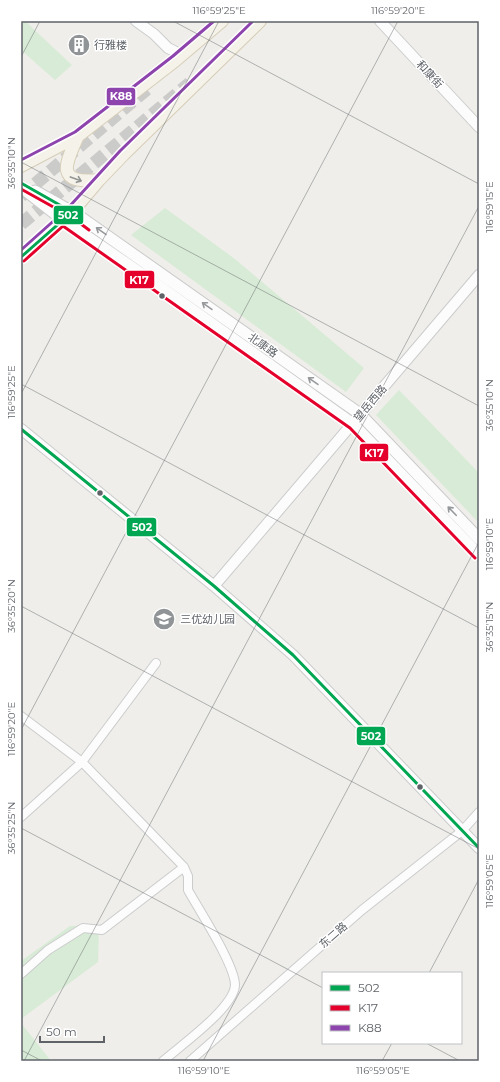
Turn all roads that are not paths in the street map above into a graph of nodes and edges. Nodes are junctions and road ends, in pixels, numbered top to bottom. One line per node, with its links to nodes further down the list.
1 (136, 21): 5 (street)
2 (222, 21): 5 (main road)
3 (260, 21): 9 (main road)
4 (380, 21): 6 (street, 和康街)
5 (182, 55): 7 (main road)
6 (479, 127)
7 (78, 136): 8 (main road); 9 (main road, one-way to 9)
8 (21, 166)
9 (99, 180): 12 (main road)
10 (21, 183): 12 (main road, 北康路)
11 (21, 187): 13 (main road, 北康路)
12 (72, 212): 13 (main road); 16 (main road, 北康路, one-way to 12)
13 (63, 220): 14 (main road); 17 (main road, 北康路)
14 (21, 257)
15 (479, 275): 16 (street, 望岳西路)
16 (360, 414): 17 (street, 望岳西路); 19 (main road, 北康路, one-way to 16)
17 (353, 424): 20 (main road, 北康路); 21 (street, 望岳西路)
18 (21, 429): 21 (street)
19 (479, 539)
20 (479, 555)
21 (214, 586): 27 (street)
22 (156, 662): 24 (street)
23 (21, 716): 24 (street)
24 (82, 762): 26 (street); 29 (street)
25 (479, 812): 27 (street, 东二路)
26 (21, 817)
27 (462, 831): 28 (street); 32 (street, 东二路)
28 (479, 848)
29 (184, 866): 30 (street); 31 (street)
30 (21, 974)
31 (162, 1061)
32 (190, 1061)

